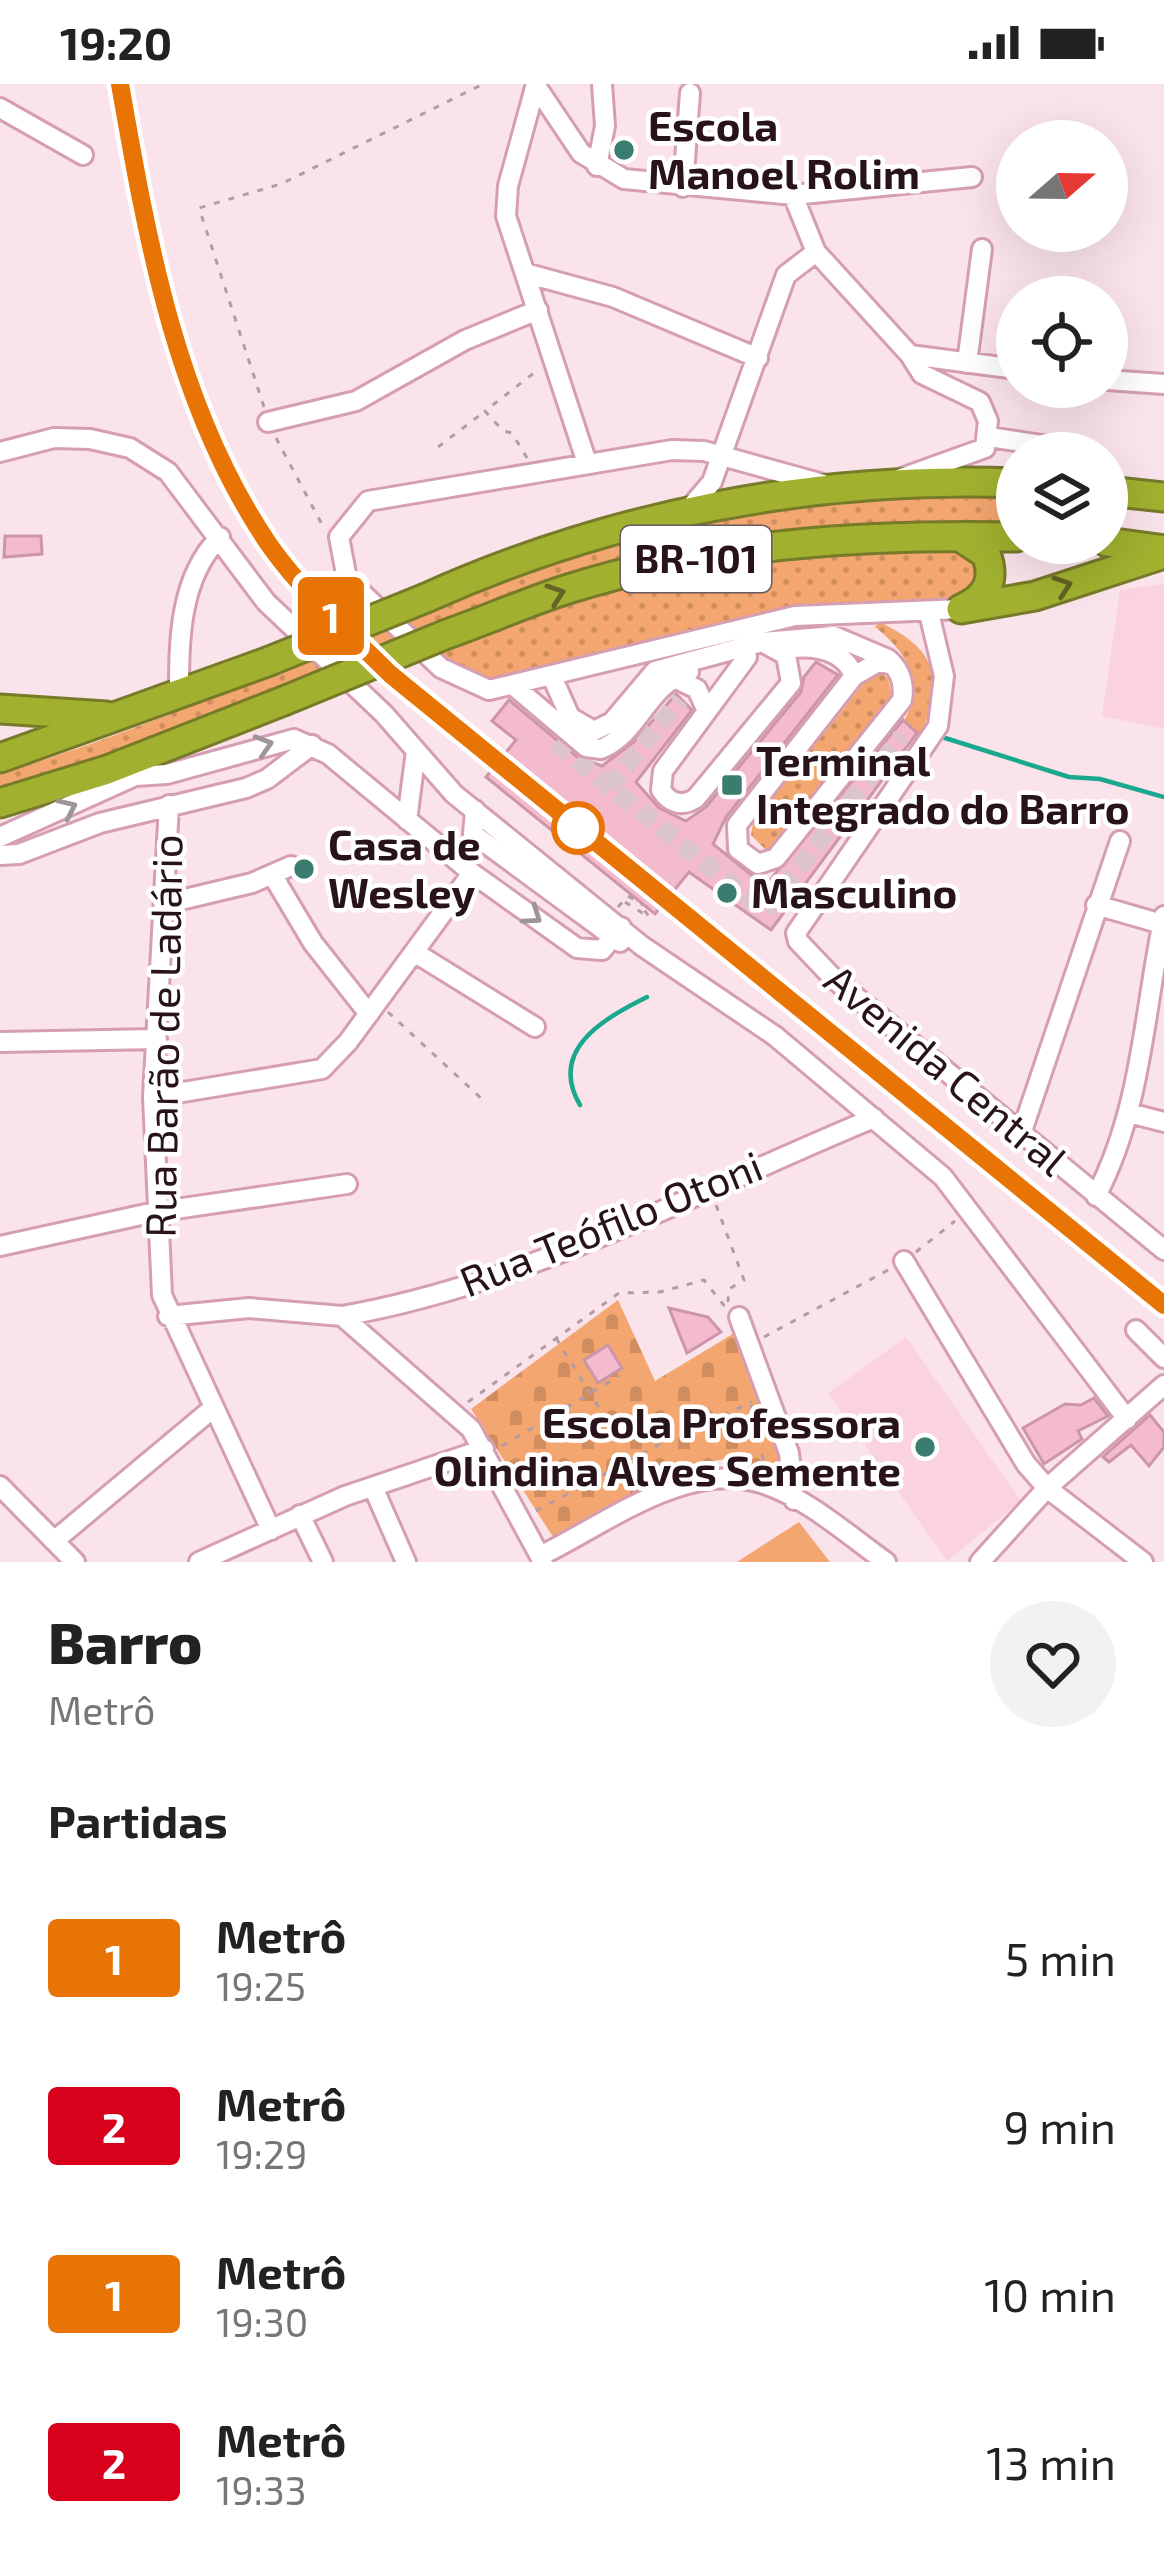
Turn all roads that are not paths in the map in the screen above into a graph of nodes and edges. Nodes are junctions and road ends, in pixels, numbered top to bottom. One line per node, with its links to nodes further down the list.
1 (602, 84): 6 (street)
2 (536, 85): 6 (street); 12 (street)
3 (690, 93): 8 (street)
4 (0, 108): 5 (street)
5 (83, 154)
6 (597, 166): 8 (street)
7 (972, 177): 9 (street)
8 (683, 187): 9 (street)
9 (793, 195): 11 (street)
10 (982, 249): 16 (street)
11 (816, 252): 14 (street); 15 (street)
12 (525, 273): 13 (street); 15 (street)
13 (538, 310): 20 (street); 25 (street)
14 (910, 355): 16 (street); 21 (street)
15 (758, 358): 24 (street)
16 (968, 363): 17 (street)
17 (996, 366)
18 (1128, 381): 19 (street)
19 (1164, 384)
20 (268, 422)
21 (989, 437): 22 (street); 27 (street)
22 (996, 438)
23 (0, 452): 33 (street, Avenida Central)
24 (722, 456): 25 (street); 28 (street); 31 (street)
25 (587, 463): 45 (street)
26 (996, 483): 27 (highway, BR-101)
27 (884, 485): 28 (highway, BR-101)
28 (840, 489): 31 (highway, BR-101)
29 (1128, 493): 30 (highway)
30 (1164, 497)
31 (686, 511): 46 (highway, BR-101, bridge)
32 (956, 536): 34 (highway, BR-101); 37 (highway); 50 (highway, BR-101, one-way to 32, bridge)
33 (220, 537): 46 (street); 52 (street, Avenida Central)
34 (996, 537)
35 (1128, 546): 36 (highway)
36 (1164, 552): 37 (highway, one-way to 36)
37 (961, 609): 38 (street)
38 (929, 613): 44 (street); 80 (street, Avenida Central)
39 (770, 646): 40 (street); 41 (street); 42 (street); 44 (street); 48 (street)
40 (747, 657): 43 (street); 48 (street)
41 (894, 664): 42 (street); 42 (street)
42 (854, 676)
43 (672, 677): 45 (street); 48 (street)
44 (553, 679): 45 (street)
45 (515, 687)
46 (179, 695): 49 (highway, BR-101)
47 (0, 709): 49 (highway)
48 (707, 711)
49 (122, 716): 53 (highway, BR-101)
50 (233, 723): 54 (highway); 55 (highway, BR-101)
51 (311, 745): 54 (street, one-way to 51); 56 (street); 58 (street, Avenida Central)
52 (416, 751): 57 (street, Avenida Central); 58 (street)
53 (0, 758)
54 (135, 776): 60 (street, one-way to 54)
55 (0, 803)
56 (170, 805): 62 (street); 67 (street, Rua Barão de Ladário)
57 (475, 810): 59 (street); 70 (street, Avenida Central)
58 (407, 820): 63 (street, Avenida Central)
59 (473, 834): 63 (street); 70 (street, Avenida Central)
60 (0, 837)
61 (1120, 841): 68 (street)
62 (0, 855)
63 (455, 859): 65 (street, Avenida Central)
64 (292, 866): 66 (street)
65 (472, 873): 70 (street, Avenida Central, one-way to 70); 71 (street)
66 (273, 877): 67 (street); 72 (street)
67 (168, 903): 74 (street, Rua Barão de Ladário)
68 (1096, 904): 69 (street); 80 (street)
69 (1163, 920): 77 (street)
70 (617, 934): 78 (street, Avenida Central)
71 (414, 952): 72 (street); 73 (street)
72 (373, 1008): 76 (street)
73 (535, 1027)
74 (157, 1040): 75 (street); 76 (street, Rua Barão de Ladário)
75 (0, 1042)
76 (153, 1096): 83 (street, Rua Barão de Ladário)
77 (1129, 1113): 79 (street); 82 (street)
78 (874, 1118): 89 (street, Rua Teófilo Otoni); 94 (street, Avenida Central)
79 (1164, 1122)
80 (1022, 1134): 82 (street, Avenida Central)
81 (347, 1184): 83 (street)
82 (1096, 1196): 85 (street, Avenida Central)
83 (154, 1212): 84 (street); 88 (street, Rua Barão de Ladário)
84 (0, 1246)
85 (1164, 1250)
86 (904, 1261): 98 (street)
87 (733, 1313): 99 (street)
88 (168, 1316): 89 (street, Rua Teófilo Otoni); 93 (street, Rua Barão de Ladário)
89 (342, 1316): 95 (street)
90 (1136, 1330): 91 (street)
91 (1164, 1358)
92 (1164, 1385): 94 (street)
93 (212, 1409): 101 (street, Rua Barão de Ladário); 102 (street)
94 (1127, 1419): 98 (street)
95 (490, 1449): 97 (street); 103 (street)
96 (0, 1486): 102 (street)
97 (373, 1487): 100 (street); 107 (street)
98 (1047, 1488): 109 (street); 110 (street)
99 (794, 1500): 103 (street); 108 (street)
100 (300, 1515): 101 (street); 106 (street)
101 (271, 1530): 105 (street)
102 (54, 1540): 104 (street)
103 (542, 1559)
104 (75, 1562)
105 (199, 1562)
106 (322, 1562)
107 (406, 1562)
108 (886, 1562)
109 (980, 1562)
110 (1143, 1562)

